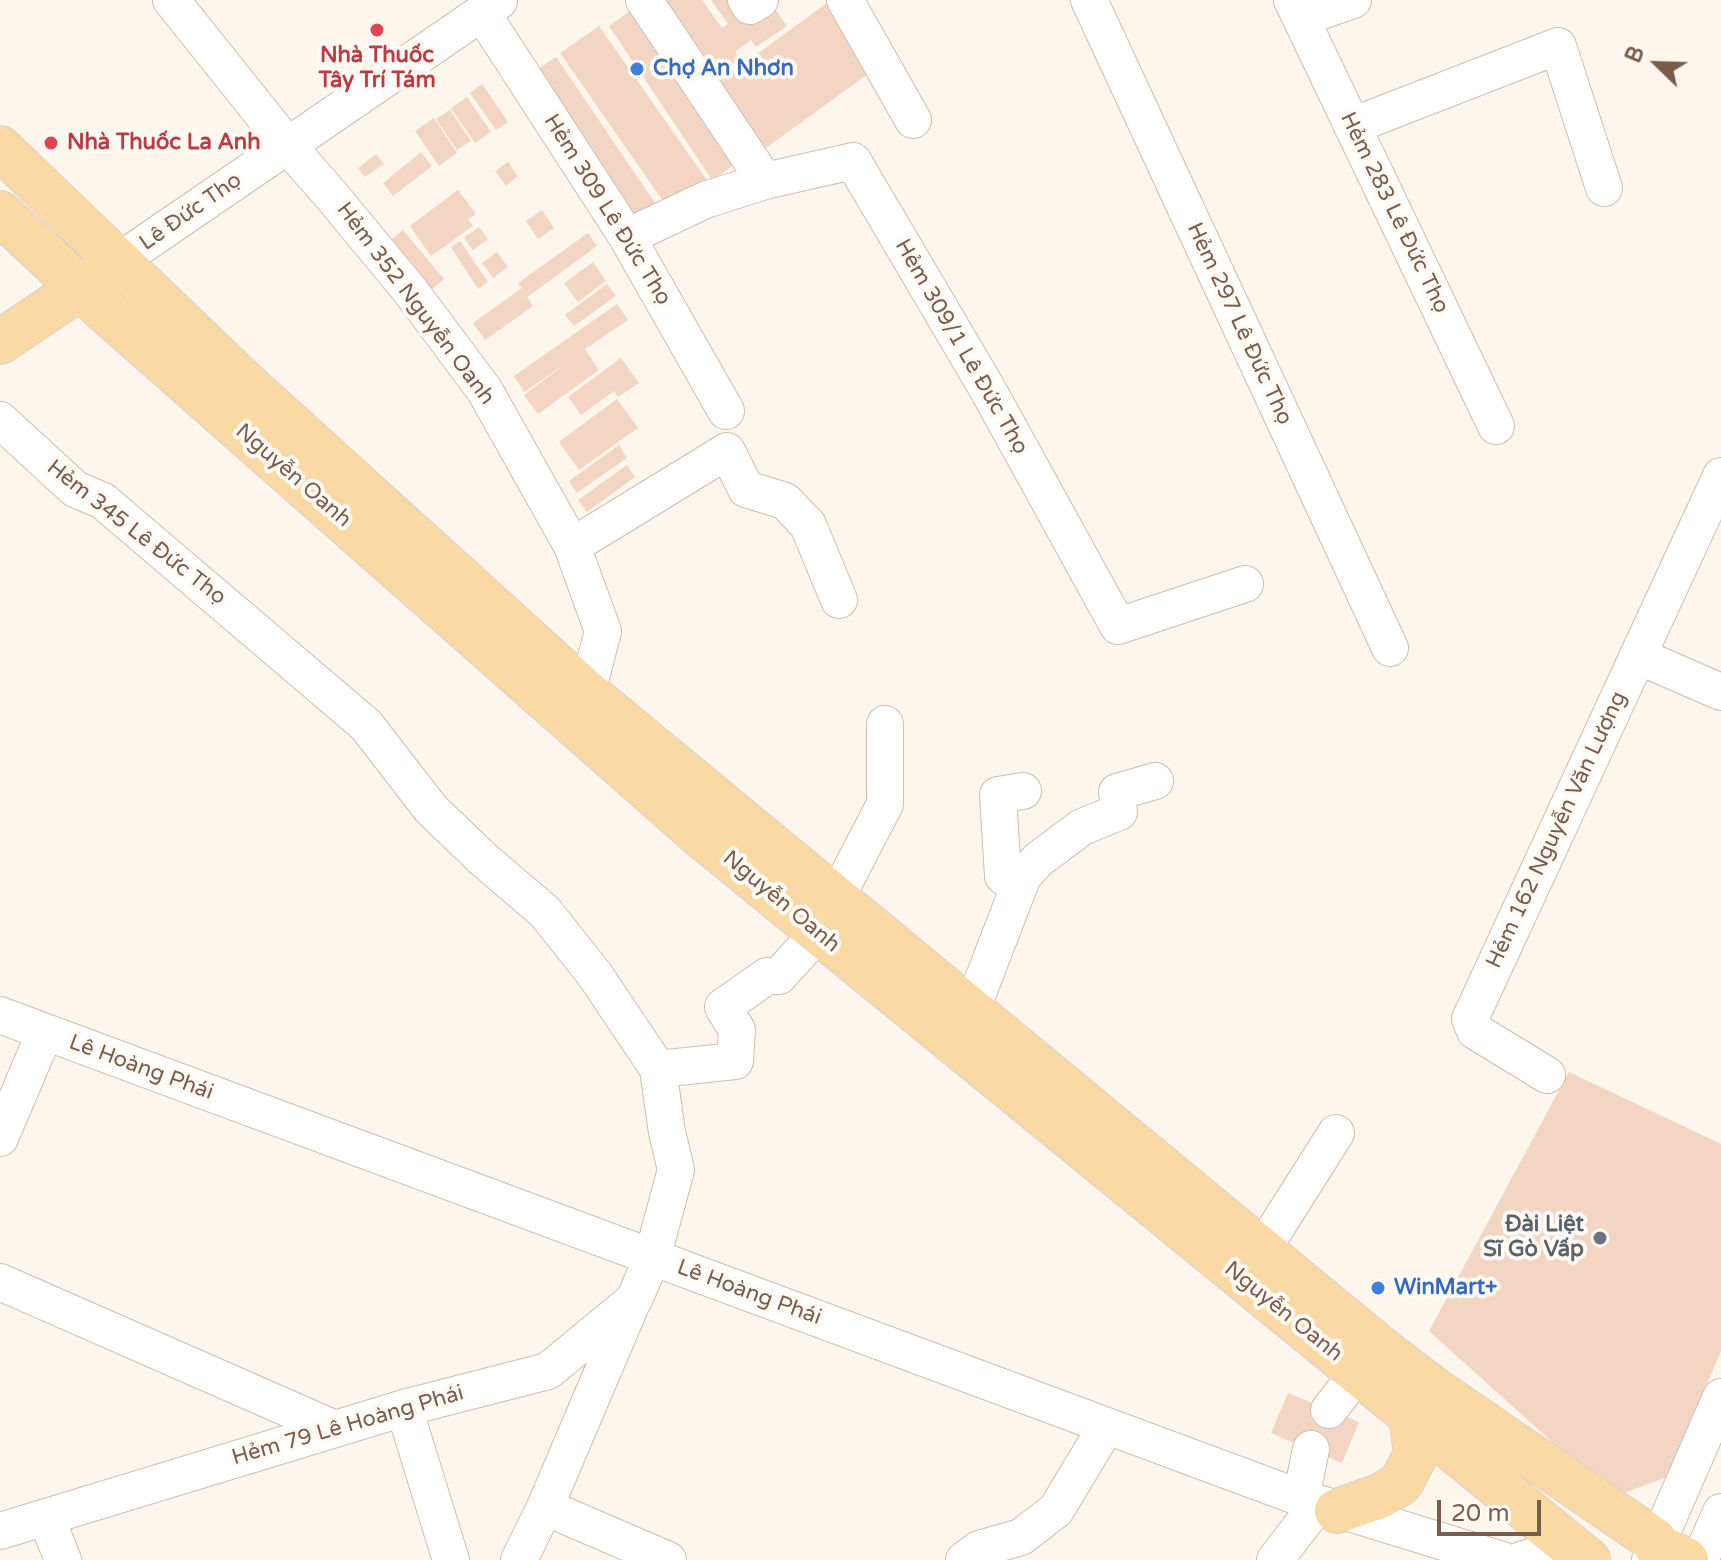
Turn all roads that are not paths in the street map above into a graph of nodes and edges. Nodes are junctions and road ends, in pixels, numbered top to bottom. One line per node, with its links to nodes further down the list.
1 (644, 0): 14 (street)
2 (746, 0): 3 (street)
3 (760, 0)
4 (845, 0): 10 (street)
5 (1089, 0): 28 (street, Hẻm 297 Lê Đức Thọ)
6 (1353, 0): 9 (street)
7 (178, 3): 12 (street, Hẻm 352 Nguyễn Oanh)
8 (491, 6): 12 (street, Lê Đức Thọ); 17 (street, Hẻm 309 Lê Đức Thọ)
9 (1296, 9): 11 (street, Hẻm 283 Lê Đức Thọ)
10 (913, 120)
11 (1352, 126): 15 (street); 23 (street, Hẻm 283 Lê Đức Thọ)
12 (287, 145): 18 (street, Lê Đức Thọ); 25 (street, Hẻm 352 Nguyễn Oanh)
13 (0, 148): 18 (main road, Nguyễn Oanh)
14 (765, 181): 17 (street, Hẻm 309/1 Lê Đức Thọ); 26 (street, Hẻm 309/1 Lê Đức Thọ)
15 (1604, 188)
16 (0, 213): 19 (main road, Nguyễn Oanh)
17 (627, 237): 21 (street, Hẻm 309 Lê Đức Thọ)
18 (119, 261): 19 (main road, Lê Đức Thọ); 31 (main road, Nguyễn Oanh)
19 (80, 288): 20 (main road, Lê Đức Thọ); 36 (main road, Nguyễn Oanh)
20 (0, 342)
21 (726, 411)
22 (0, 420): 40 (street, Hẻm 345 Lê Đức Thọ)
23 (1496, 426)
24 (1721, 476): 29 (street, Hẻm 162 Nguyễn Văn Lượng)
25 (572, 546): 27 (street); 31 (street, Hẻm 352 Nguyễn Oanh)
26 (1245, 584)
27 (839, 600)
28 (1390, 648)
29 (1638, 656): 30 (street); 41 (street, Hẻm 162 Nguyễn Văn Lượng)
30 (1721, 692)
31 (587, 693): 36 (main road, Nguyễn Oanh)
32 (885, 724): 36 (street)
33 (1155, 781): 35 (street)
34 (1023, 791): 35 (street)
35 (1018, 888): 37 (street)
36 (827, 915): 37 (main road, Nguyễn Oanh); 40 (street); 48 (main road, Nguyễn Oanh)
37 (971, 1011): 44 (main road, Nguyễn Oanh)
38 (0, 1015): 39 (street, Lê Hoàng Phái)
39 (45, 1032): 43 (street); 45 (street, Lê Hoàng Phái)
40 (658, 1069): 45 (street, Hẻm 79 Lê Hoàng Phái)
41 (1547, 1075)
42 (1336, 1133): 44 (street)
43 (0, 1138)
44 (1262, 1250): 48 (main road, Nguyễn Oanh)
45 (652, 1258): 47 (street, Hẻm 79 Lê Hoàng Phái); 53 (street, Lê Hoàng Phái)
46 (0, 1282): 54 (street)
47 (634, 1300): 50 (street, Hẻm 79 Lê Hoàng Phái); 57 (street)
48 (1369, 1360): 51 (street); 52 (main road, Nguyễn Oanh); 63 (main road)
49 (1721, 1397): 63 (street)
50 (404, 1408): 54 (street, Hẻm 79 Lê Hoàng Phái); 65 (street)
51 (1329, 1410)
52 (1411, 1415): 56 (main road); 62 (main road, Nguyễn Oanh)
53 (1106, 1427): 56 (street, Lê Hoàng Phái); 61 (street)
54 (335, 1429): 59 (street, Hẻm 79 Lê Hoàng Phái)
55 (1311, 1449): 56 (street)
56 (1319, 1504): 69 (street); 70 (street, Lê Hoàng Phái)
57 (545, 1507): 66 (street); 67 (street)
58 (1721, 1512): 72 (street)
59 (46, 1517): 60 (street, Hẻm 79 Lê Hoàng Phái); 64 (street)
60 (0, 1531)
61 (1025, 1548): 68 (street)
62 (1577, 1553): 71 (street)
63 (1664, 1555)
64 (63, 1560)
65 (451, 1560)
66 (519, 1560)
67 (668, 1560)
68 (964, 1560)
69 (1275, 1560)
70 (1502, 1560)
71 (1521, 1560)
72 (1700, 1560)

